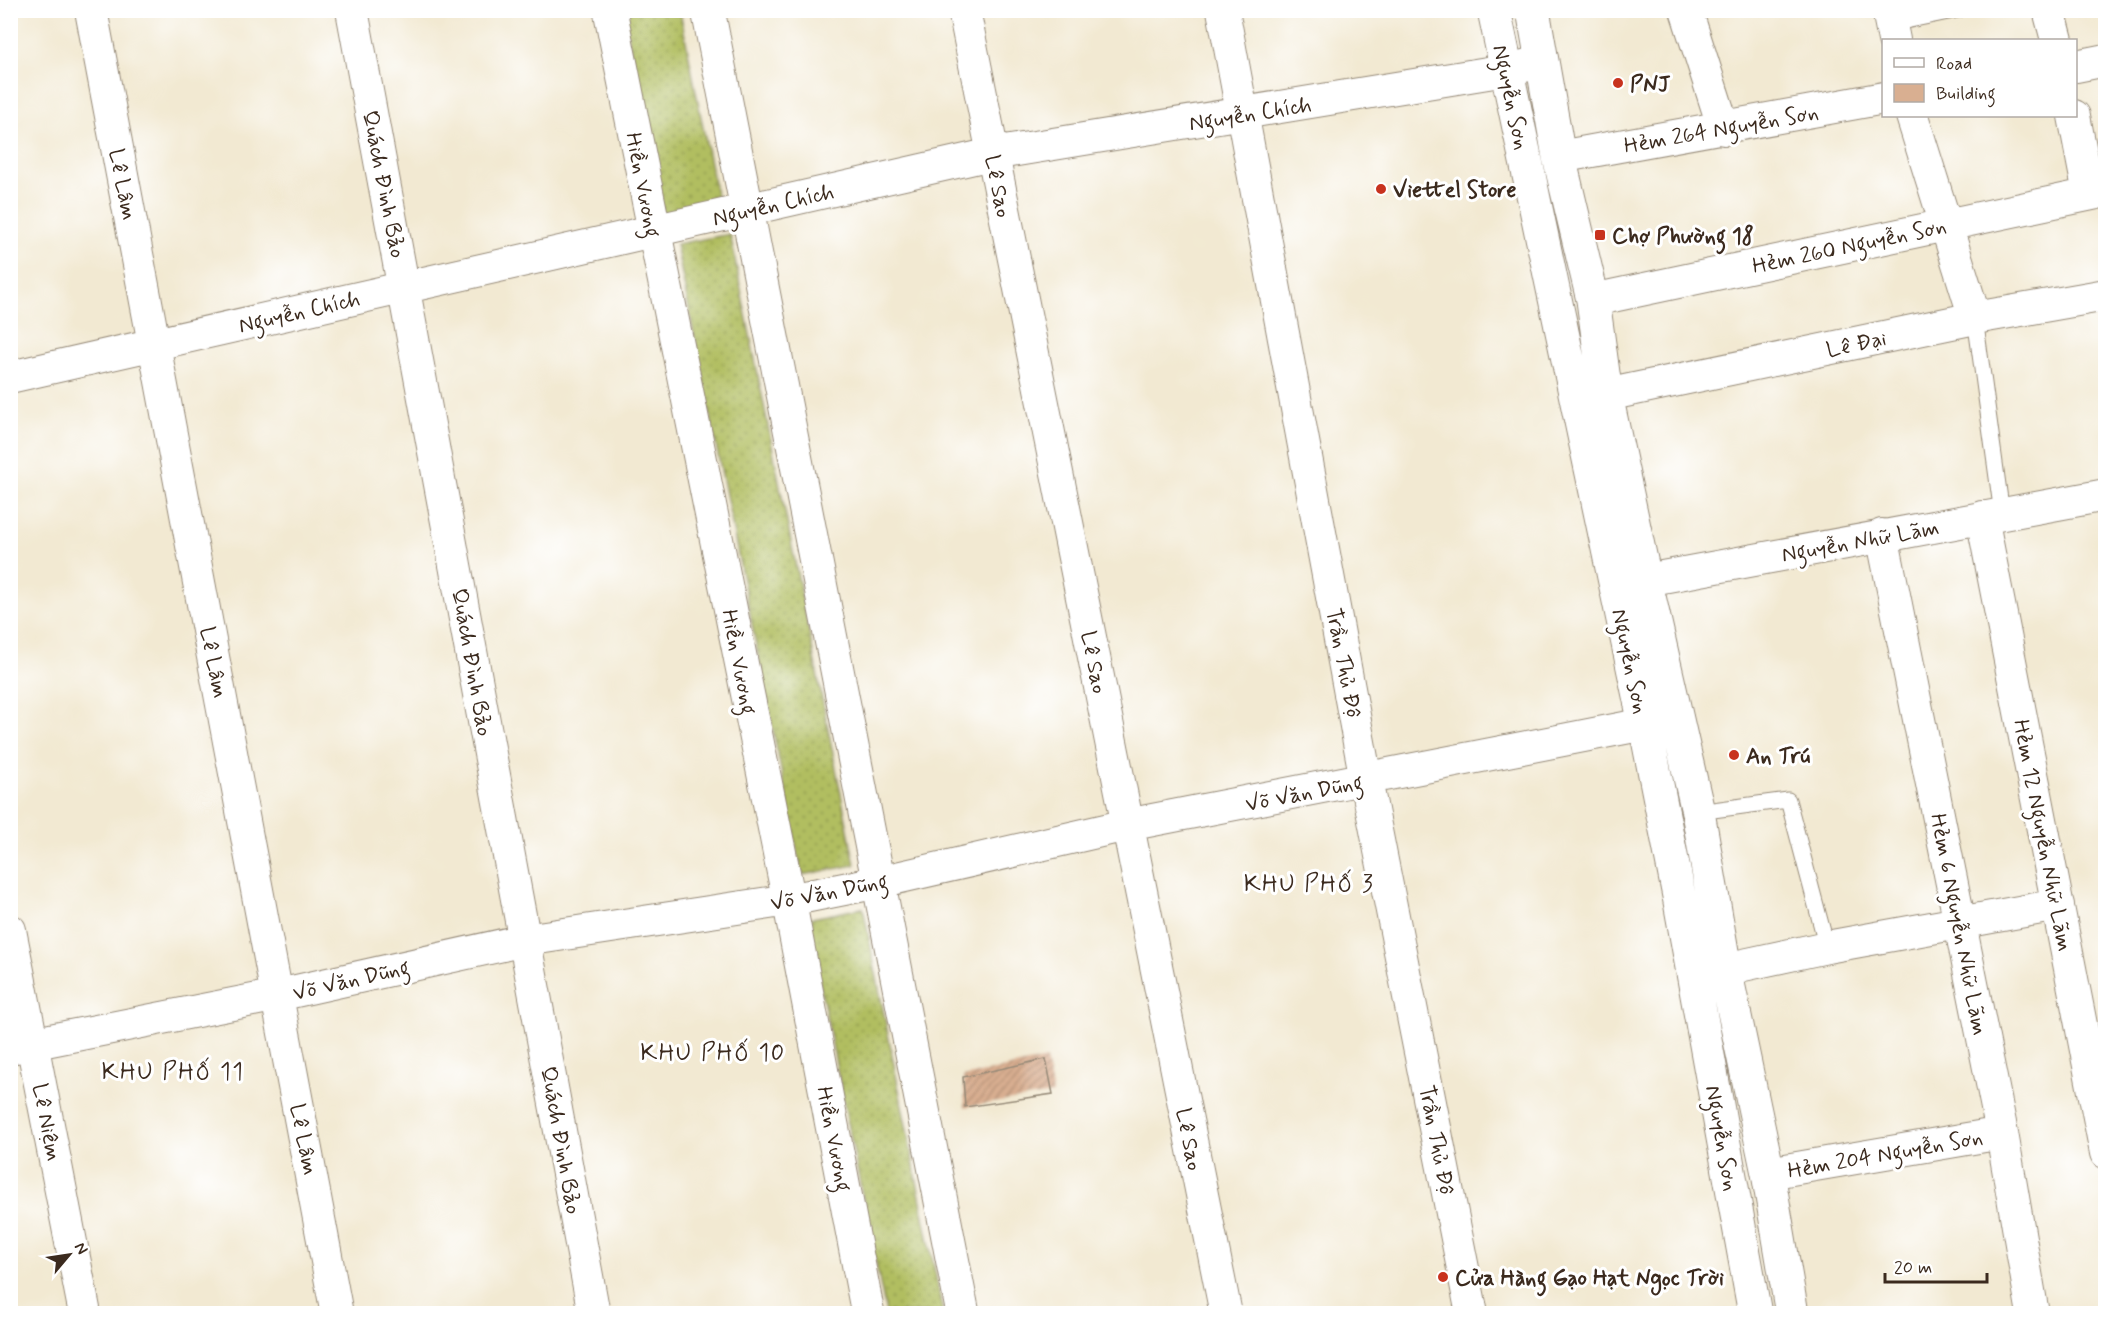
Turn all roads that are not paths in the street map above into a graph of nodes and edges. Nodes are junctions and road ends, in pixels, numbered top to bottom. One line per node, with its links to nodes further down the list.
1 (91, 10): 33 (street, Lê Lâm)
2 (352, 10): 29 (street, Quách Đình Bảo)
3 (610, 10): 28 (street, Hiền Vương)
4 (708, 10): 26 (street)
5 (964, 10): 23 (street, Lê Sao)
6 (1223, 10): 19 (street, Trần Thủ Độ)
7 (1494, 10): 17 (street, Nguyễn Sơn)
8 (1533, 10): 15 (street, Nguyễn Sơn)
9 (1686, 10): 22 (street)
10 (1958, 10): 12 (lane)
11 (2049, 10): 13 (street)
12 (1891, 25)
13 (2057, 39)
14 (2106, 60): 16 (street)
15 (1542, 62): 17 (street, Nguyễn Chích); 24 (street, Nguyễn Sơn)
16 (2077, 66)
17 (1506, 70): 19 (street, Nguyễn Chích); 39 (street, Nguyễn Sơn)
18 (1882, 98): 22 (street, Hẻm 264 Nguyễn Sơn)
19 (1243, 114): 23 (street, Nguyễn Chích); 41 (street, Trần Thủ Độ)
20 (1912, 117): 27 (street)
21 (2074, 117): 25 (street)
22 (1724, 129): 24 (street, Hẻm 264 Nguyễn Sơn)
23 (992, 154): 26 (street, Nguyễn Chích); 43 (street, Lê Sao)
24 (1559, 157): 31 (street, Nguyễn Sơn)
25 (2097, 193): 27 (street, Hẻm 260 Nguyễn Sơn)
26 (746, 210): 28 (street, Nguyễn Chích); 44 (street)
27 (1947, 224): 31 (street, Hẻm 260 Nguyễn Sơn); 32 (street)
28 (653, 231): 29 (street, Nguyễn Chích); 45 (street, Hiền Vương)
29 (405, 287): 33 (street, Nguyễn Chích); 49 (street, Quách Đình Bảo)
30 (2106, 295): 32 (street, Lê Đại)
31 (1593, 300): 35 (street, Nguyễn Sơn)
32 (1975, 318): 35 (street, Lê Đại); 37 (lane)
33 (155, 344): 34 (street, Nguyễn Chích); 52 (street, Lê Lâm)
34 (10, 377)
35 (1606, 395): 39 (street, Nguyễn Sơn)
36 (2106, 495): 37 (street, Nguyễn Nhữ Lãm)
37 (1992, 516): 38 (street, Nguyễn Nhữ Lãm); 46 (street, Hẻm 12 Nguyễn Nhữ Lãm)
38 (1881, 536): 39 (street, Nguyễn Nhữ Lãm); 47 (street, Hẻm 6 Nguyễn Nhữ Lãm)
39 (1630, 583): 40 (street, Nguyễn Sơn); 42 (street, Nguyễn Sơn)
40 (1645, 724): 41 (street, Võ Văn Dũng); 64 (street, Nguyễn Sơn)
41 (1366, 780): 43 (street, Võ Văn Dũng); 63 (street, Trần Thủ Độ)
42 (1698, 812): 50 (lane); 51 (street, Nguyễn Sơn)
43 (1127, 825): 44 (street, Võ Văn Dũng); 62 (street, Lê Sao)
44 (879, 882): 45 (street, Võ Văn Dũng); 61 (street)
45 (789, 900): 49 (street, Võ Văn Dũng); 60 (street, Hiền Vương)
46 (2058, 905): 47 (street); 55 (street, Hẻm 12 Nguyễn Nhữ Lãm)
47 (1959, 924): 50 (street); 54 (street, Hẻm 6 Nguyễn Nhữ Lãm)
48 (10, 930): 53 (street, Lê Niệm)
49 (525, 940): 52 (street, Võ Văn Dũng); 59 (street, Quách Đình Bảo)
50 (1827, 947): 51 (street)
51 (1725, 969): 56 (street, Nguyễn Sơn)
52 (278, 995): 53 (street, Võ Văn Dũng); 58 (street, Lê Lâm)
53 (21, 1046): 57 (street, Lê Niệm)
54 (2002, 1133): 56 (street, Hẻm 204 Nguyễn Sơn); 66 (street, Hẻm 6 Nguyễn Nhữ Lãm)
55 (2106, 1153)
56 (1768, 1173): 65 (street, Nguyễn Sơn)
57 (85, 1314)
58 (337, 1314)
59 (594, 1314)
60 (868, 1314)
61 (963, 1314)
62 (1226, 1314)
63 (1472, 1314)
64 (1755, 1314)
65 (1792, 1314)
66 (2032, 1314)

